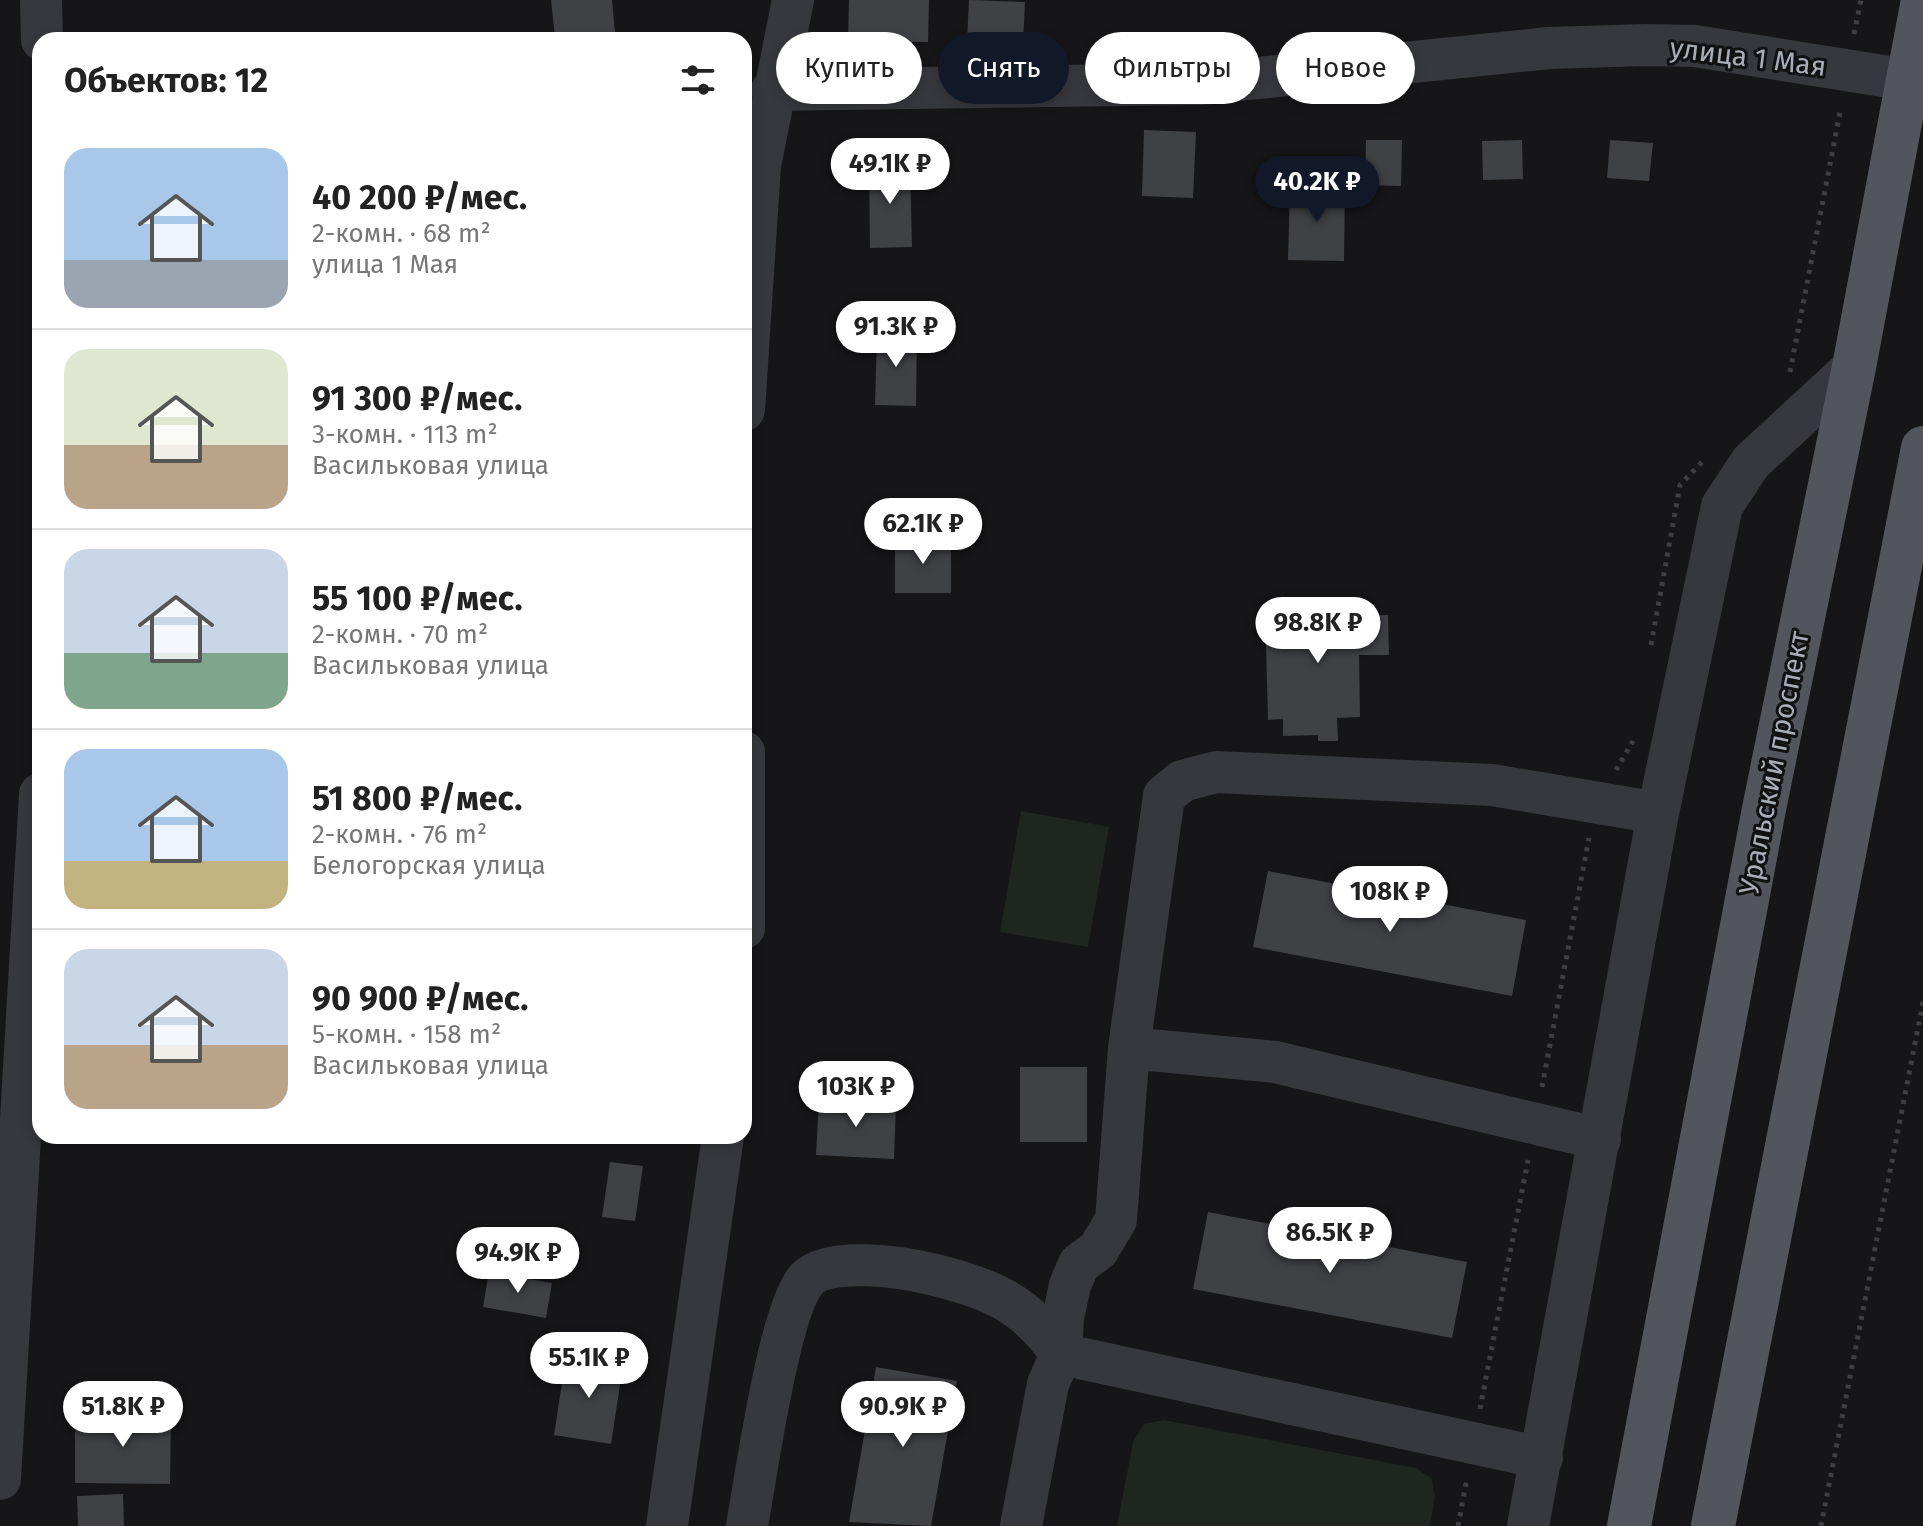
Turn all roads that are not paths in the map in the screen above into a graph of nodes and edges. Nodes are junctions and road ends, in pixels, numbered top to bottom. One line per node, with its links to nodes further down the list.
1 (41, 0): 4 (street)
2 (793, 0): 6 (street)
3 (1923, 0): 5 (main road, Уральский проспект)
4 (42, 32)
5 (1908, 80): 6 (street, улица 1 Мая); 8 (main road, Уральский проспект)
6 (772, 90): 7 (street)
7 (752, 288)
8 (1854, 367): 10 (street); 23 (main road, Уральский проспект)
9 (1923, 448): 24 (main road)
10 (1658, 813): 13 (street); 14 (street)
11 (32, 868): 12 (street)
12 (14, 1035): 18 (street)
13 (1129, 1048): 14 (street); 16 (street)
14 (1600, 1139): 17 (street)
15 (722, 1144): 19 (street)
16 (1061, 1354): 17 (street); 20 (street); 21 (street)
17 (1542, 1458): 22 (street)
18 (0, 1479)
19 (667, 1526)
20 (747, 1526)
21 (1021, 1526)
22 (1528, 1526)
23 (1629, 1526)
24 (1713, 1526)

